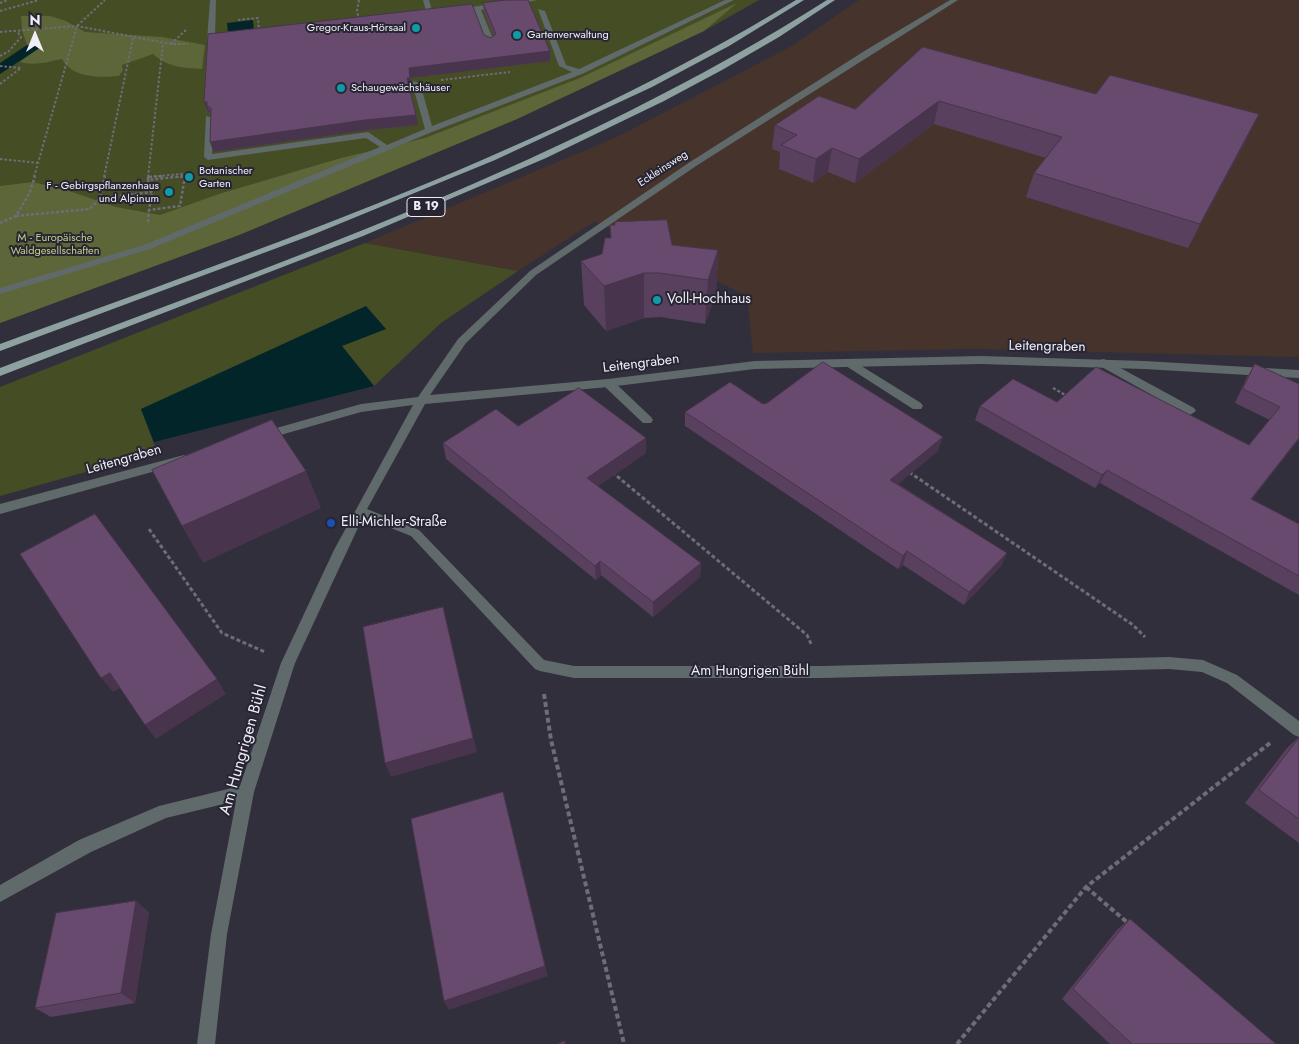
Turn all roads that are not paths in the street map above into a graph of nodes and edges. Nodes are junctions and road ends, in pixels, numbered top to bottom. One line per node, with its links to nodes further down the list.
1 (214, 0): 12 (street)
2 (426, 0): 11 (street)
3 (535, 0): 8 (street)
4 (731, 0): 14 (street)
5 (801, 0): 20 (main road, B 19)
6 (832, 0): 23 (main road, B 19)
7 (955, 0): 26 (street, Eckleinsweg)
8 (477, 9): 10 (street); 13 (street)
9 (541, 11): 14 (street)
10 (453, 12)
11 (421, 16)
12 (230, 38)
13 (491, 44)
14 (579, 72): 17 (street)
15 (416, 83): 17 (street)
16 (209, 118): 18 (street)
17 (429, 130): 18 (street)
18 (386, 148): 19 (street)
19 (0, 291)
20 (0, 348)
21 (850, 363): 22 (street, Leitengraben); 25 (street, Leitengraben); 27 (street)
22 (1104, 363): 24 (street, Leitengraben); 28 (street)
23 (0, 372)
24 (1299, 374)
25 (608, 383): 26 (street, Leitengraben); 29 (street)
26 (422, 400): 30 (street, Leitengraben); 33 (street, Am Hungrigen Bühl)
27 (917, 406)
28 (1190, 410)
29 (647, 420)
30 (247, 440)
31 (199, 454): 32 (street, Leitengraben)
32 (0, 509)
33 (360, 511): 34 (street, Am Hungrigen Bühl); 35 (street, Am Hungrigen Bühl)
34 (1296, 727)
35 (246, 792): 36 (street); 37 (street, Am Hungrigen Bühl)
36 (0, 894)
37 (206, 1044)

